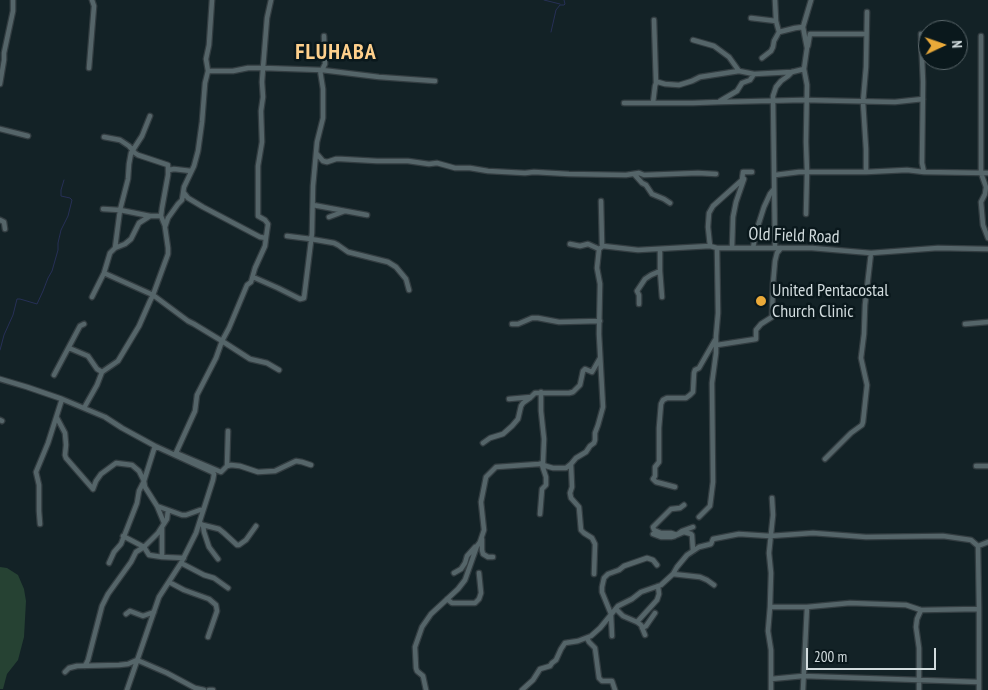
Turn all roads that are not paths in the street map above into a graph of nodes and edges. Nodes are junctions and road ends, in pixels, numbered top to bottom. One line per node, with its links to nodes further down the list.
1 (13, 0): 29 (street)
2 (92, 0): 19 (street)
3 (212, 0): 24 (street)
4 (271, 0): 20 (street)
5 (775, 0): 10 (street)
6 (811, 0): 11 (street)
7 (867, 12): 13 (street)
8 (751, 18): 10 (street)
9 (654, 20): 30 (street)
10 (776, 22): 12 (street)
11 (804, 27): 12 (street); 17 (street)
12 (779, 32): 18 (street)
13 (866, 34): 17 (street); 35 (street)
14 (324, 36): 22 (street)
15 (981, 36): 51 (street)
16 (693, 40): 25 (street)
17 (807, 48): 21 (street)
18 (762, 58)
19 (89, 68)
20 (263, 68): 22 (street); 24 (street); 73 (street)
21 (804, 69): 26 (street); 32 (street)
22 (321, 70): 28 (street); 43 (street)
23 (923, 70): 31 (street)
24 (208, 71): 45 (street)
25 (739, 71): 27 (street); 30 (street)
26 (792, 72): 27 (street); 33 (street)
27 (754, 74): 34 (street)
28 (435, 81)
29 (0, 84)
30 (656, 84): 37 (street)
31 (923, 99): 35 (street); 50 (street)
32 (807, 100): 33 (street); 35 (street); 48 (street)
33 (773, 101): 34 (street); 55 (street)
34 (720, 102): 37 (street)
35 (863, 102): 49 (street)
36 (624, 103): 37 (street)
37 (654, 103)
38 (150, 116): 42 (street)
39 (0, 129): 40 (street)
40 (28, 136)
41 (104, 137): 42 (street)
42 (133, 149): 44 (street); 62 (street)
43 (316, 154): 53 (street); 60 (street)
44 (169, 170): 45 (street); 67 (street)
45 (191, 171): 57 (street)
46 (743, 172): 47 (street); 77 (street); 81 (street)
47 (752, 172)
48 (807, 172): 49 (street); 55 (street); 64 (street)
49 (866, 172): 50 (street)
50 (924, 172): 51 (street)
51 (981, 173): 52 (street); 74 (street)
52 (988, 173)
53 (634, 174): 54 (street); 59 (street)
54 (716, 174)
55 (775, 175): 56 (street)
56 (774, 189): 82 (street); 83 (street)
57 (184, 193): 70 (street); 73 (street)
58 (601, 201): 79 (street)
59 (670, 203)
60 (313, 204): 63 (street); 75 (street)
61 (103, 209): 62 (street)
62 (120, 210): 66 (street); 78 (street)
63 (346, 211): 65 (street); 68 (street)
64 (806, 214)
65 (367, 215)
66 (150, 216): 67 (street); 78 (street)
67 (161, 216): 70 (street)
68 (329, 218)
69 (0, 220): 71 (street)
70 (165, 227): 91 (street)
71 (4, 229)
72 (287, 236): 75 (street)
73 (266, 238): 89 (street)
74 (988, 238)
75 (311, 239): 89 (street); 90 (street)
76 (570, 244): 79 (street, Old Field Road)
77 (710, 246): 80 (street, Old Field Road); 84 (street, Old Field Road)
78 (115, 248): 88 (street)
79 (601, 248): 84 (street, Old Field Road); 95 (street)
80 (717, 248): 81 (street, Old Field Road); 100 (street)
81 (732, 248): 82 (street, Old Field Road)
82 (753, 248): 83 (street, Old Field Road)
83 (778, 248): 86 (street, Old Field Road); 102 (street)
84 (660, 249): 87 (street)
85 (988, 249): 86 (street, Old Field Road)
86 (872, 253): 119 (street)
87 (660, 271): 93 (street); 94 (street)
88 (104, 273): 91 (street); 92 (street)
89 (253, 277): 101 (street)
90 (409, 290)
91 (153, 295): 101 (street); 106 (street)
92 (92, 297)
93 (662, 297)
94 (639, 304)
95 (600, 321): 98 (street); 104 (street)
96 (988, 322): 99 (street)
97 (84, 324): 103 (street)
98 (512, 324)
99 (965, 324)
100 (716, 336): 102 (street); 127 (street)
101 (222, 341): 105 (street); 118 (street)
102 (717, 345): 134 (street)
103 (69, 348): 106 (street); 107 (street)
104 (600, 358): 109 (street); 121 (street)
105 (278, 370)
106 (102, 372): 113 (street)
107 (54, 375)
108 (0, 379): 111 (street)
109 (541, 392): 110 (street); 120 (street)
110 (531, 397): 112 (street); 116 (street)
111 (62, 399): 113 (street); 114 (street)
112 (509, 399)
113 (84, 408): 117 (street)
114 (57, 418): 126 (street); 135 (street)
115 (228, 431): 123 (street)
116 (483, 443)
117 (155, 446): 118 (street); 126 (street)
118 (176, 454): 123 (street); 132 (street)
119 (825, 459)
120 (542, 464): 121 (street); 133 (street); 144 (street)
121 (571, 464): 159 (street)
122 (311, 465): 123 (street)
123 (227, 466)
124 (976, 466): 125 (street)
125 (988, 466)
126 (144, 480): 129 (street); 142 (street)
127 (675, 487)
128 (772, 498): 143 (street)
129 (157, 506): 131 (street); 137 (street)
130 (684, 506): 141 (street)
131 (168, 510): 132 (street); 137 (street)
132 (203, 510): 136 (street)
133 (540, 514)
134 (699, 517)
135 (40, 524)
136 (201, 524): 138 (street); 152 (street); 153 (street)
137 (163, 525): 148 (street); 150 (street)
138 (256, 526)
139 (693, 527): 141 (street)
140 (653, 534): 141 (street)
141 (677, 534): 149 (street)
142 (123, 536): 148 (street); 154 (street)
143 (770, 536): 147 (street); 149 (street); 166 (street)
144 (482, 537): 146 (street); 151 (street)
145 (988, 542): 147 (street)
146 (477, 546): 158 (street); 165 (street)
147 (978, 546): 169 (street)
148 (144, 548): 150 (street); 182 (street)
149 (693, 551): 160 (street)
150 (162, 557): 152 (street)
151 (493, 557)
152 (184, 558): 155 (street)
153 (218, 559)
154 (109, 563)
155 (181, 563): 161 (street); 164 (street)
156 (658, 565): 173 (street)
157 (479, 572): 165 (street)
158 (454, 573)
159 (594, 574)
160 (673, 574): 162 (street); 163 (street)
161 (169, 582): 171 (street); 179 (street)
162 (714, 585)
163 (658, 586): 168 (street); 175 (street)
164 (228, 588)
165 (447, 599): 190 (street)
166 (770, 607): 167 (street); 185 (street)
167 (807, 607): 170 (street); 184 (street)
168 (616, 609): 173 (street); 175 (street)
169 (979, 609): 170 (street); 187 (street)
170 (921, 610): 186 (street)
171 (154, 612): 172 (street); 181 (street)
172 (126, 614)
173 (611, 614): 177 (street); 180 (street)
174 (655, 614): 176 (street)
175 (637, 622): 176 (street)
176 (642, 628): 178 (street)
177 (612, 636)
178 (645, 636)
179 (208, 637)
180 (587, 638): 191 (street); 192 (street)
181 (137, 660): 182 (street); 188 (street); 189 (street)
182 (85, 666): 183 (street)
183 (65, 672)
184 (803, 676): 185 (street); 186 (street); 194 (street)
185 (771, 679): 193 (street)
186 (919, 681): 187 (street); 195 (street)
187 (978, 682): 196 (street)
188 (127, 690)
189 (204, 690)
190 (426, 690)
191 (522, 690)
192 (615, 690)
193 (771, 690)
194 (803, 690)
195 (919, 690)
196 (979, 690)

